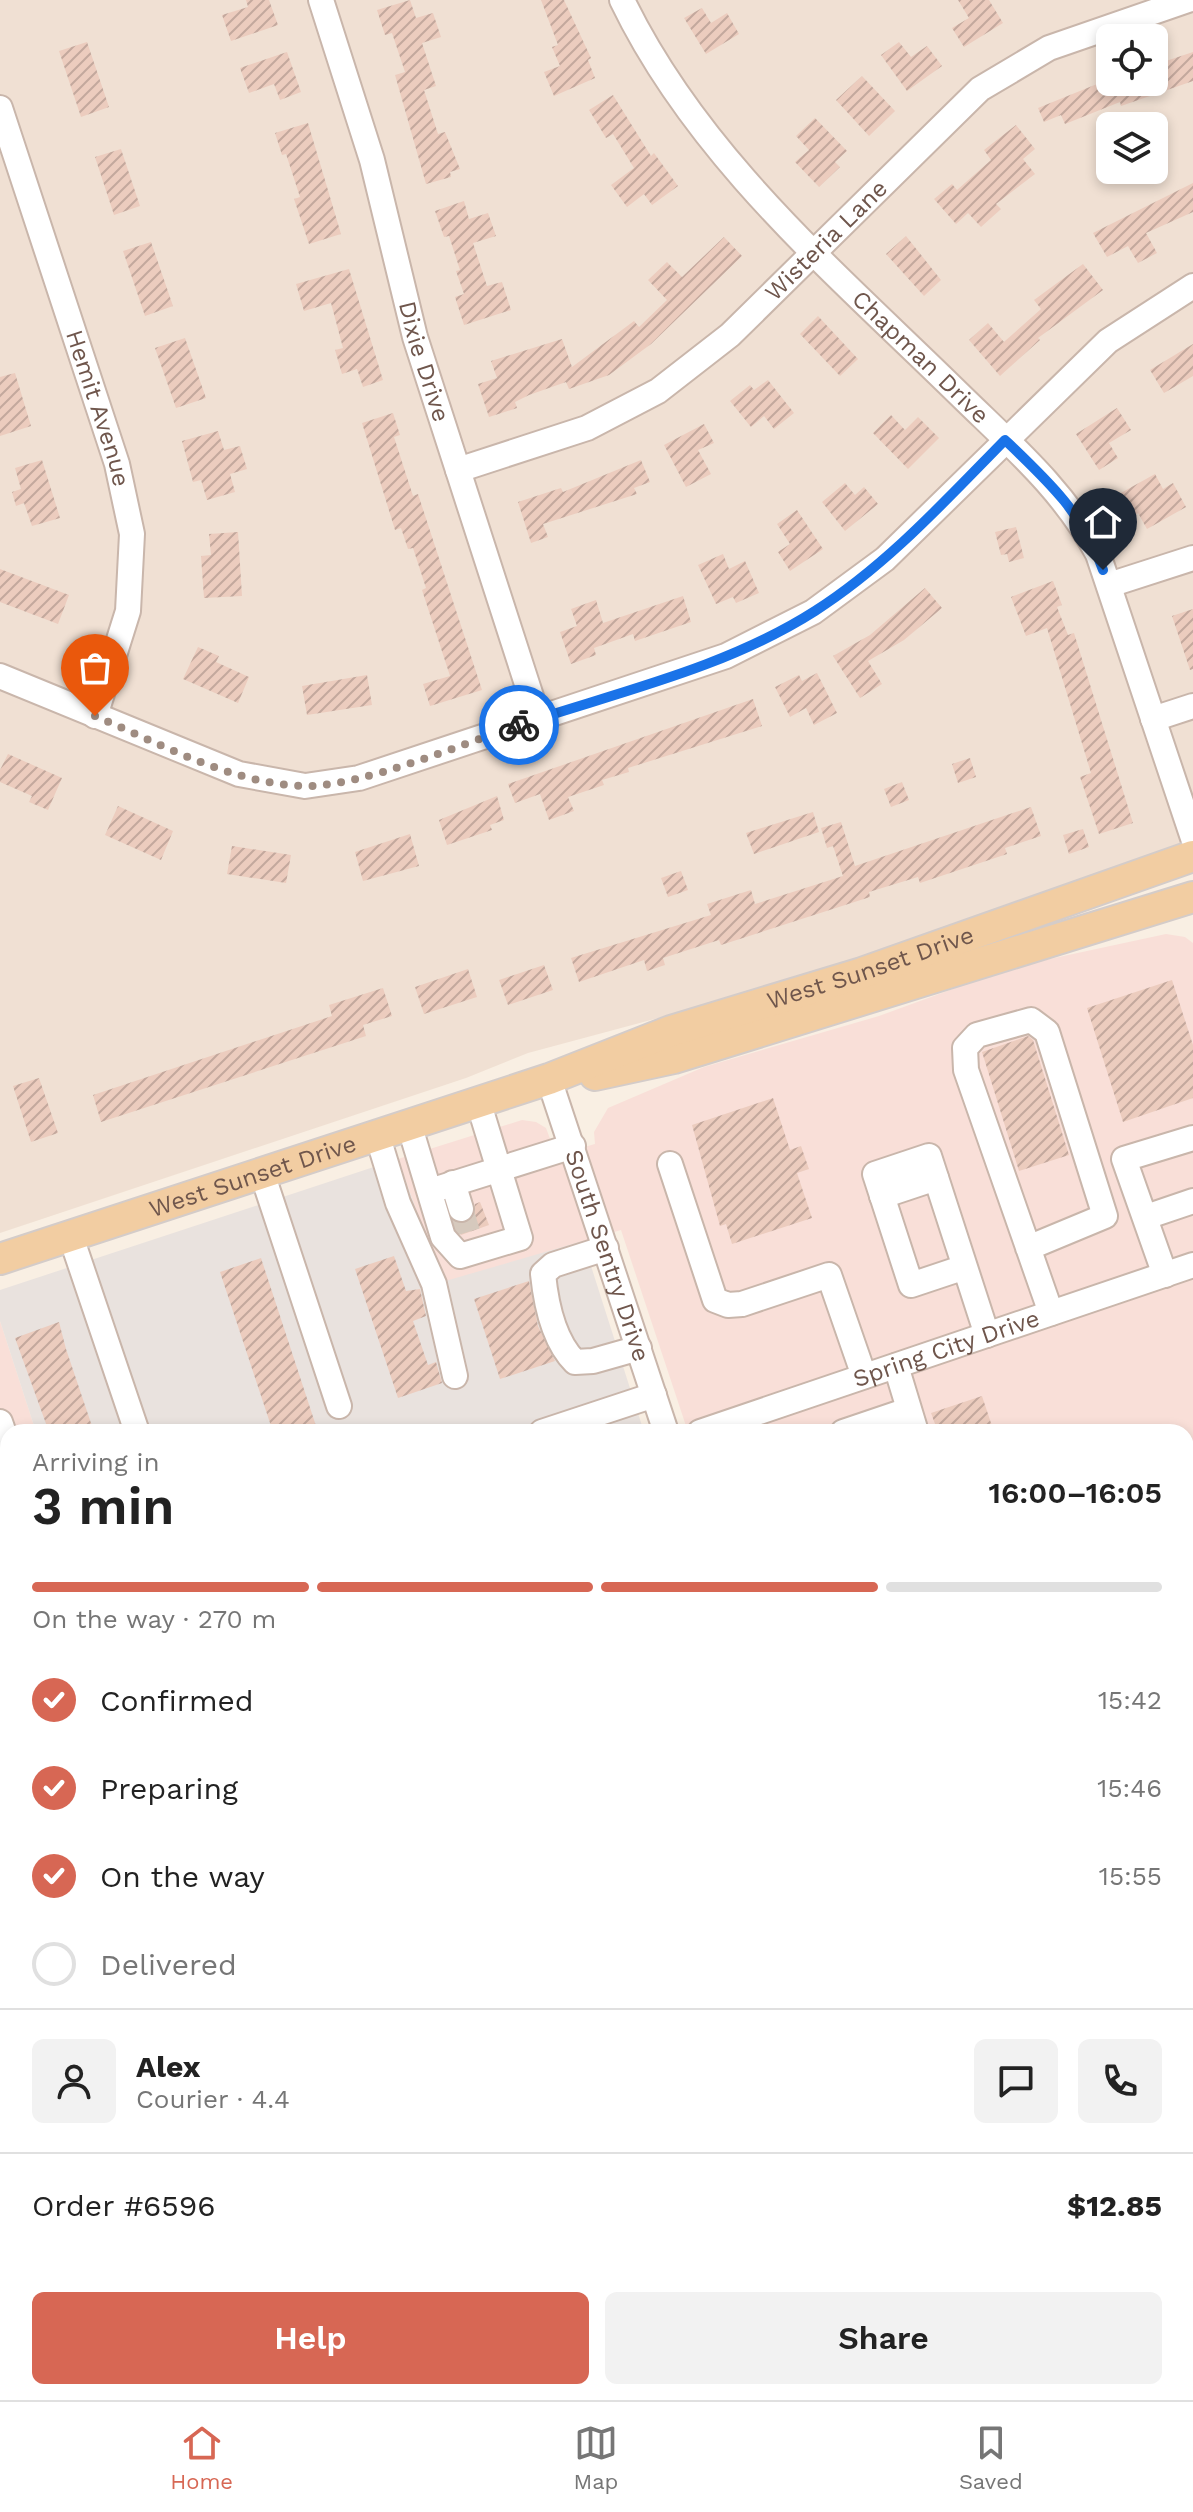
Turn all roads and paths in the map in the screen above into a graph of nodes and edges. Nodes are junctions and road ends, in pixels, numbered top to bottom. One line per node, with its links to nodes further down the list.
1 (321, 0): 8 (street, Dixie Drive)
2 (622, 0): 5 (street, Chapman Drive)
3 (1188, 0): 5 (street, Wisteria Lane)
4 (0, 108): 13 (street, Hemit Avenue)
5 (814, 252): 7 (street, Chapman Drive); 8 (street, Wisteria Lane)
6 (1193, 286): 7 (street)
7 (1005, 440): 10 (street, Chapman Drive); 14 (street)
8 (458, 470): 14 (street, Dixie Drive)
9 (1193, 558): 10 (street)
10 (1109, 585): 15 (street, Chapman Drive)
11 (0, 676): 13 (street)
12 (1193, 706): 15 (street)
13 (95, 716): 14 (street)
14 (538, 718)
15 (1153, 719): 16 (street, Chapman Drive)
16 (1193, 838)
17 (1193, 856): 19 (main road, West Sunset Drive)
18 (1193, 897): 19 (main road, West Sunset Drive)
19 (549, 1079): 20 (main road, West Sunset Drive); 24 (street, South Sentry Drive)
20 (478, 1101): 21 (main road, West Sunset Drive); 26 (street)
21 (409, 1124): 22 (main road, West Sunset Drive); 28 (street)
22 (377, 1134): 27 (main road, West Sunset Drive); 43 (street)
23 (1193, 1138): 30 (street)
24 (573, 1146): 26 (street); 33 (street, South Sentry Drive)
25 (670, 1164): 44 (street)
26 (498, 1170): 28 (street); 31 (street)
27 (262, 1173): 32 (main road, West Sunset Drive); 46 (street)
28 (441, 1187): 31 (street); 31 (street)
29 (1193, 1201): 30 (street)
30 (1146, 1217): 38 (street)
31 (468, 1231)
32 (71, 1237): 35 (main road, West Sunset Drive); 48 (street)
33 (606, 1248): 41 (street, South Sentry Drive); 41 (street)
34 (1028, 1248): 34 (street); 39 (street)
35 (0, 1259)
36 (1193, 1265): 38 (street, Spring City Drive)
37 (965, 1267): 37 (street); 40 (street)
38 (1165, 1275): 39 (street, Spring City Drive)
39 (1051, 1313): 40 (street, Spring City Drive)
40 (987, 1335): 42 (street, Spring City Drive)
41 (639, 1348): 45 (street, South Sentry Drive)
42 (896, 1366): 44 (street, Spring City Drive); 47 (street)
43 (455, 1376)
44 (864, 1376): 51 (street, Spring City Drive)
45 (654, 1395): 49 (street); 50 (street, South Sentry Drive)
46 (339, 1406)
47 (912, 1421)
48 (134, 1424)
49 (566, 1424)
50 (663, 1424)
51 (723, 1424)

